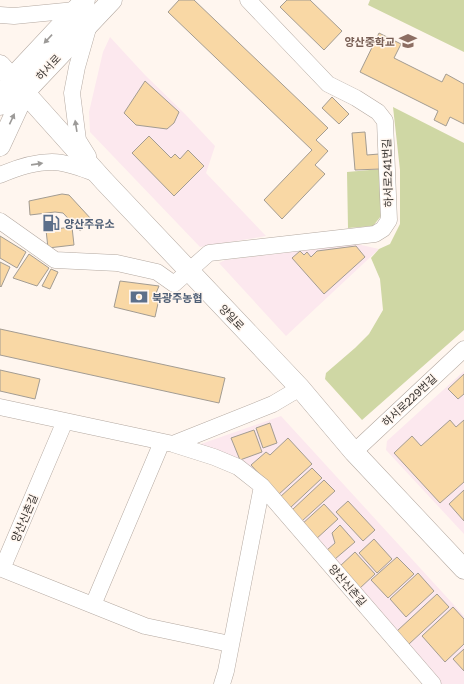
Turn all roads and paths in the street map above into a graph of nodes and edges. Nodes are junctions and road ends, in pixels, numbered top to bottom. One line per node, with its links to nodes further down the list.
1 (112, 0): 5 (main road, 하서로)
2 (248, 0): 12 (street, 하서로241번길)
3 (80, 5): 4 (street); 6 (main road, 하서로, one-way to 6)
4 (0, 15)
5 (89, 24): 6 (main road, 하서로); 10 (street, one-way to 5)
6 (12, 79): 7 (main road, 하서로); 8 (main road, 하서로, one-way to 6); 10 (main road, 양일로)
7 (0, 105)
8 (0, 146)
9 (0, 174): 10 (street, one-way to 10)
10 (97, 174): 12 (main road, 양일로)
11 (0, 220): 12 (street)
12 (189, 270): 14 (main road, 양일로)
13 (464, 349): 18 (street, 하서로229번길)
14 (300, 388): 17 (street); 18 (main road, 양일로)
15 (0, 407): 16 (street, 양산신촌길)
16 (65, 421): 17 (street, 양산신촌길); 21 (street, 양산신촌길)
17 (167, 443): 19 (street, 양산신촌길); 21 (street)
18 (354, 452): 20 (main road, 양일로)
19 (262, 486): 22 (street); 24 (street, 양산신촌길)
20 (464, 570)
21 (93, 605): 22 (street, 양산신촌길)
22 (230, 644): 23 (street)
23 (222, 684)
24 (433, 684)

